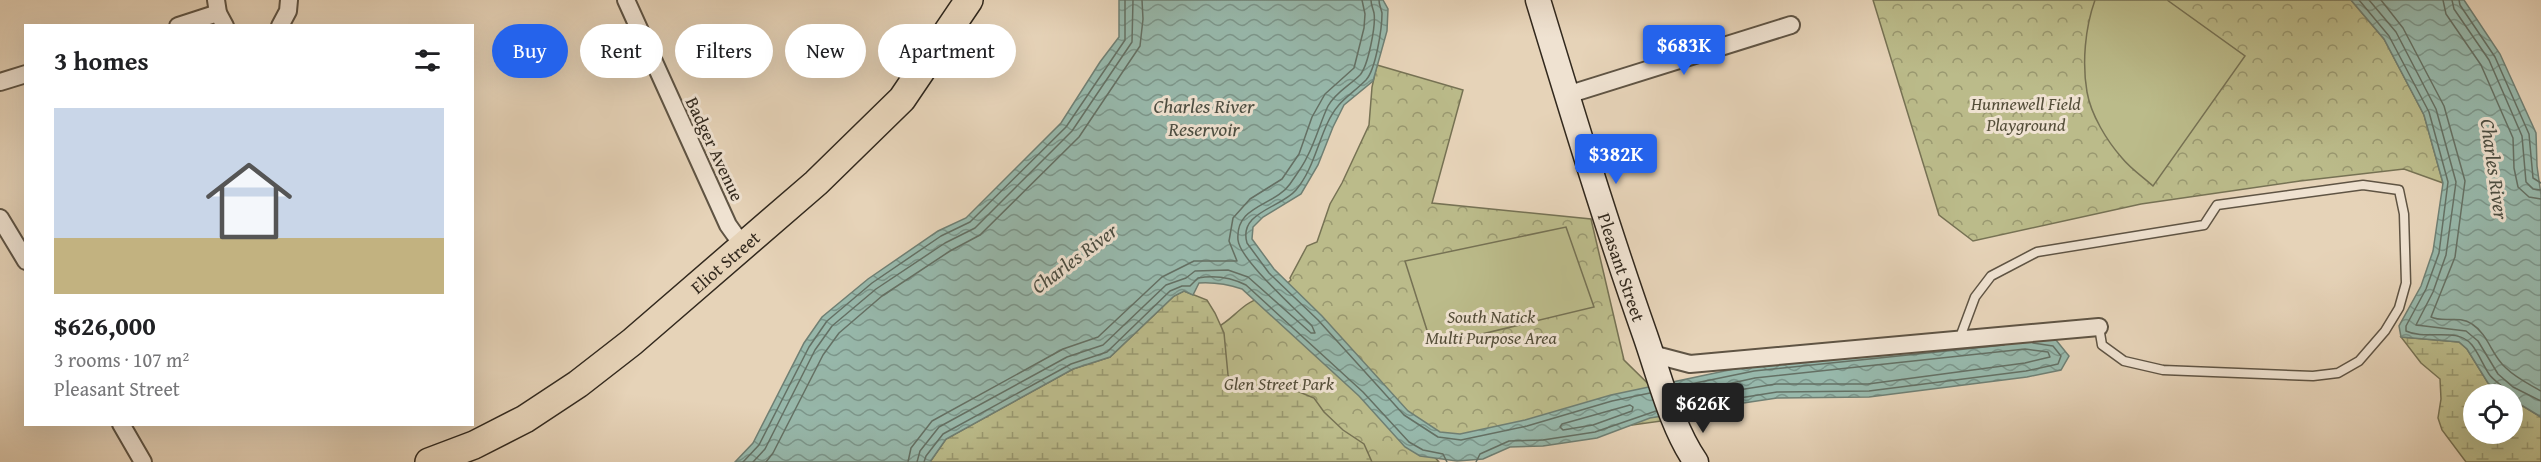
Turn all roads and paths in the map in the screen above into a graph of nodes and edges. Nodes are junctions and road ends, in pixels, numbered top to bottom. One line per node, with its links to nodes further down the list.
1 (289, 0): 7 (street)
2 (626, 0): 13 (street, Badger Avenue)
3 (969, 0): 13 (main road, Eliot Street)
4 (1538, 0): 11 (main road, Pleasant Street)
5 (219, 13): 6 (street)
6 (184, 24)
7 (281, 24)
8 (1791, 25): 11 (street)
9 (24, 75): 10 (street)
10 (0, 82)
11 (1567, 95): 17 (main road, Pleasant Street)
12 (0, 218): 14 (street)
13 (743, 246): 21 (main road, Eliot Street)
14 (24, 258)
15 (2099, 327): 16 (street); 16 (lane)
16 (1959, 340): 17 (street)
17 (1652, 354): 19 (main road, Pleasant Street)
18 (122, 426): 20 (street)
19 (1686, 458)
20 (143, 462)
21 (429, 462)

